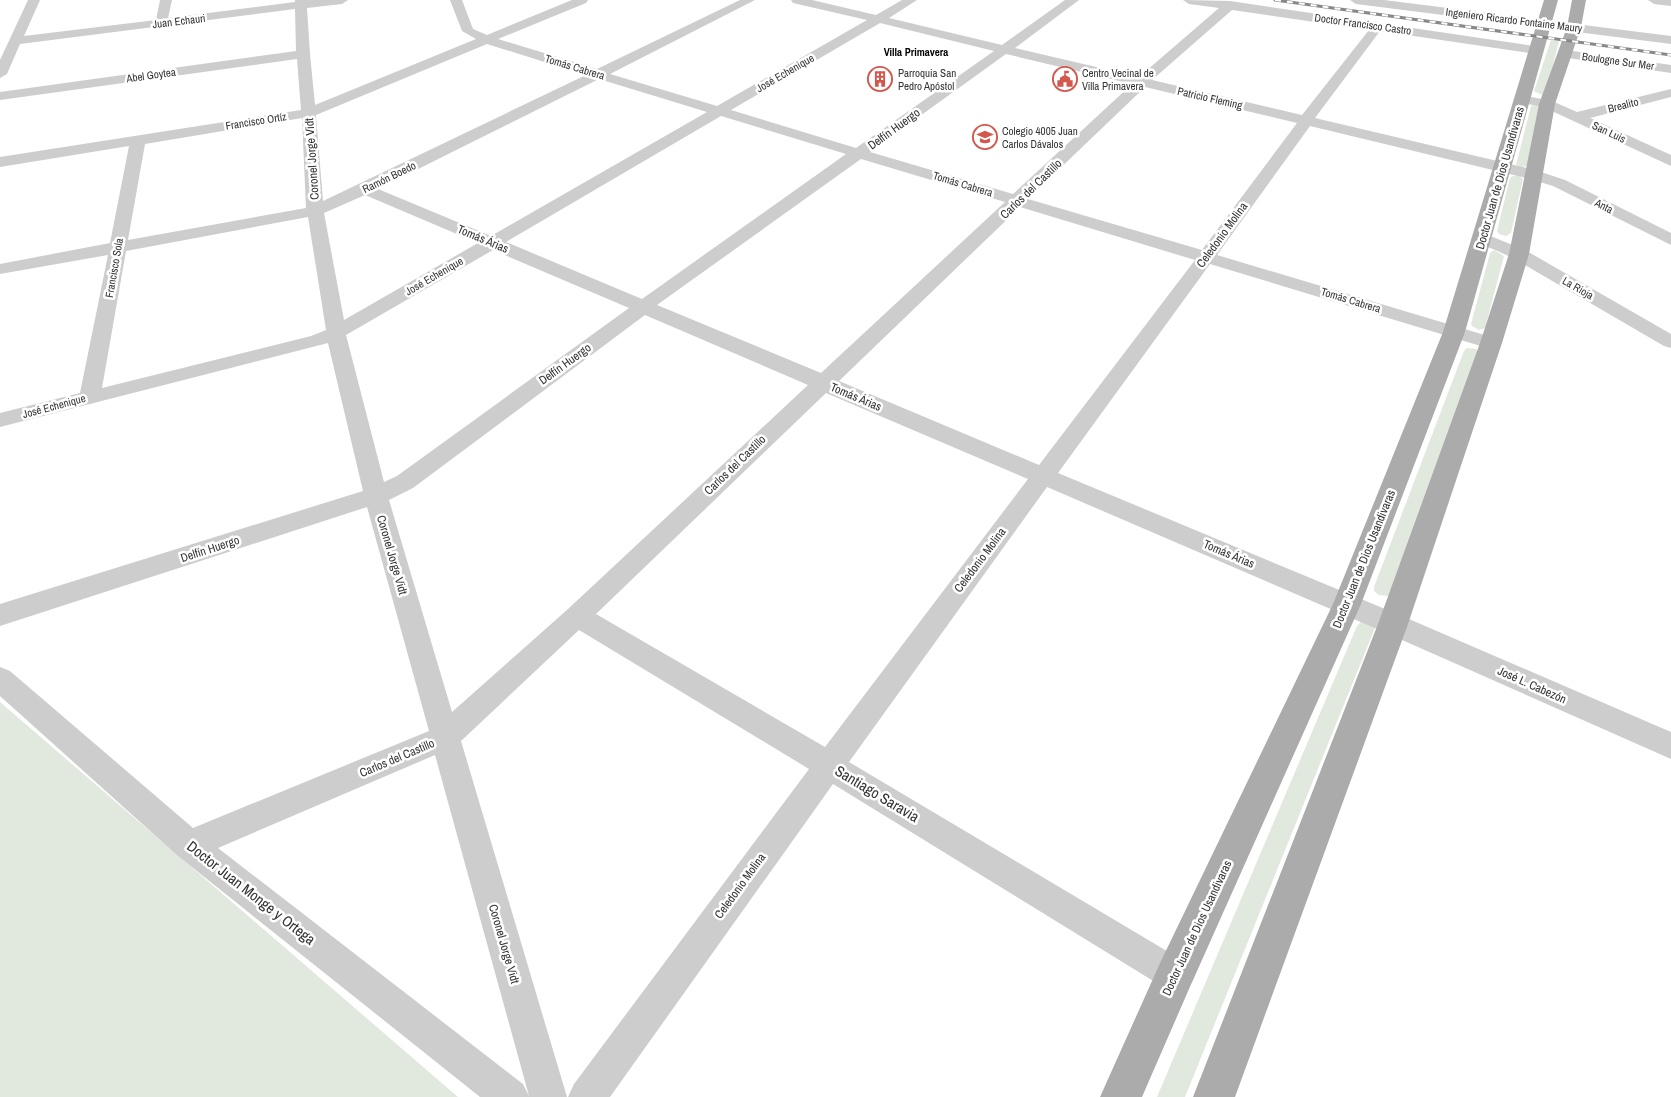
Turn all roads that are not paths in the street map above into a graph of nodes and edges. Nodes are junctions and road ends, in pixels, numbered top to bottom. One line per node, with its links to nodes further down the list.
1 (34, 0): 26 (street)
2 (166, 0): 20 (street)
3 (342, 0): 17 (street, Juan Echauri)
4 (456, 0): 24 (street, Tomás Cabrera)
5 (582, 0): 24 (street, Francisco Ortíz)
6 (749, 0): 33 (street, Ramón Boedo)
7 (797, 0): 19 (street, Patricio Fleming)
8 (911, 0): 19 (street, José Echenique)
9 (1073, 0): 27 (street, Delfín Huergo)
10 (1189, 0): 18 (street, Doctor Francisco Castro)
11 (1356, 0): 15 (street, Ingeniero Ricardo Fontaine Maury)
12 (1551, 0): 21 (main road, Doctor Juan de Dios Usandivaras)
13 (1579, 0): 23 (main road)
14 (1654, 0): 16 (street)
15 (1390, 2): 21 (street, Ingeniero Ricardo Fontaine Maury)
16 (1671, 2)
17 (301, 3): 20 (street, Juan Echauri); 29 (street, Coronel Jorge Vidt)
18 (1230, 5): 22 (street, Doctor Francisco Castro); 34 (street, Carlos del Castillo)
19 (878, 19): 27 (street, Patricio Fleming); 39 (street, José Echenique)
20 (161, 23): 26 (street, Juan Echauri)
21 (1544, 24): 23 (street, Ingeniero Ricardo Fontaine Maury); 28 (main road, Doctor Juan de Dios Usandivaras)
22 (1378, 26): 28 (street, Doctor Francisco Castro); 42 (street, Celedonio Molina)
23 (1574, 27): 25 (street, Ingeniero Ricardo Fontaine Maury); 30 (main road)
24 (487, 40): 33 (street, Tomás Cabrera); 40 (street, Francisco Ortíz)
25 (1671, 40)
26 (15, 41): 32 (street)
27 (1004, 50): 34 (street, Patricio Fleming); 44 (street, Delfín Huergo)
28 (1536, 50): 37 (main road, Doctor Juan de Dios Usandivaras)
29 (303, 54): 36 (street, Abel Goytea); 40 (street, Coronel Jorge Vidt)
30 (1566, 54): 31 (street, Boulogne Sur Mer); 38 (main road)
31 (1671, 69)
32 (0, 74)
33 (599, 74): 39 (street, Tomás Cabrera); 49 (street, Ramón Boedo)
34 (1142, 82): 42 (street, Patricio Fleming); 50 (street, Carlos del Castillo)
35 (1671, 93): 41 (street, Brealito)
36 (0, 96)
37 (1522, 99): 38 (street, San Luis); 47 (main road, Doctor Juan de Dios Usandivaras)
38 (1547, 104): 41 (street, San Luis); 48 (main road)
39 (718, 111): 44 (street, Tomás Cabrera); 54 (street, José Echenique)
40 (309, 113): 43 (street, Francisco Ortíz); 51 (street, Coronel Jorge Vidt)
41 (1576, 117): 45 (street, San Luis)
42 (1305, 120): 47 (street, Patricio Fleming); 57 (street, Celedonio Molina)
43 (138, 141): 46 (street, Francisco Ortíz); 55 (street, Francisco Sola)
44 (860, 153): 50 (street, Tomás Cabrera); 59 (street, Delfín Huergo)
45 (1671, 161)
46 (0, 162)
47 (1504, 168): 48 (street, Patricio Fleming); 52 (main road, Doctor Juan de Dios Usandivaras)
48 (1535, 175): 53 (street, Anta); 56 (main road)
49 (365, 188): 51 (street, Ramón Boedo); 54 (street, Tomás Árias)
50 (1019, 201): 57 (street, Tomás Cabrera); 64 (street, Carlos del Castillo)
51 (315, 211): 55 (street, Ramón Boedo); 61 (street, Coronel Jorge Vidt)
52 (1483, 238): 56 (street, La Rioja); 60 (main road, Doctor Juan de Dios Usandivaras)
53 (1671, 240)
54 (492, 243): 59 (street, Tomás Árias); 61 (street, José Echenique)
55 (117, 247): 58 (street, Ramón Boedo); 65 (street, Francisco Sola)
56 (1519, 254): 62 (main road); 63 (street, La Rioja)
57 (1207, 257): 60 (street, Tomás Cabrera); 67 (street, Celedonio Molina)
58 (0, 268)
59 (644, 306): 64 (street, Tomás Árias); 68 (street, Delfín Huergo)
60 (1454, 332): 62 (street, Tomás Cabrera); 69 (main road, Doctor Juan de Dios Usandivaras)
61 (336, 333): 65 (street, José Echenique); 68 (street, Coronel Jorge Vidt)
62 (1491, 342): 72 (main road)
63 (1671, 342)
64 (822, 383): 67 (street, Tomás Árias); 71 (street, Carlos del Castillo)
65 (90, 396): 66 (street, José Echenique)
66 (0, 420)
67 (1044, 475): 69 (street, Tomás Árias); 76 (street, Celedonio Molina)
68 (376, 496): 70 (street, Delfín Huergo); 74 (street, Coronel Jorge Vidt)
69 (1347, 604): 72 (street, Tomás Árias); 78 (main road, Doctor Juan de Dios Usandivaras)
70 (0, 615)
71 (577, 616): 74 (street, Carlos del Castillo); 76 (street, Santiago Saravia)
72 (1393, 624): 75 (street, José L. Cabezón); 83 (main road)
73 (0, 679): 77 (street, Doctor Juan Monge y Ortega)
74 (444, 738): 77 (street, Carlos del Castillo); 80 (street, Coronel Jorge Vidt)
75 (1671, 746)
76 (828, 765): 78 (street, Santiago Saravia); 81 (street, Celedonio Molina)
77 (189, 845): 79 (street, Doctor Juan Monge y Ortega)
78 (1175, 975): 82 (main road, Doctor Juan de Dios Usandivaras)
79 (510, 1097)
80 (548, 1097)
81 (587, 1097)
82 (1121, 1097)
83 (1214, 1097)

